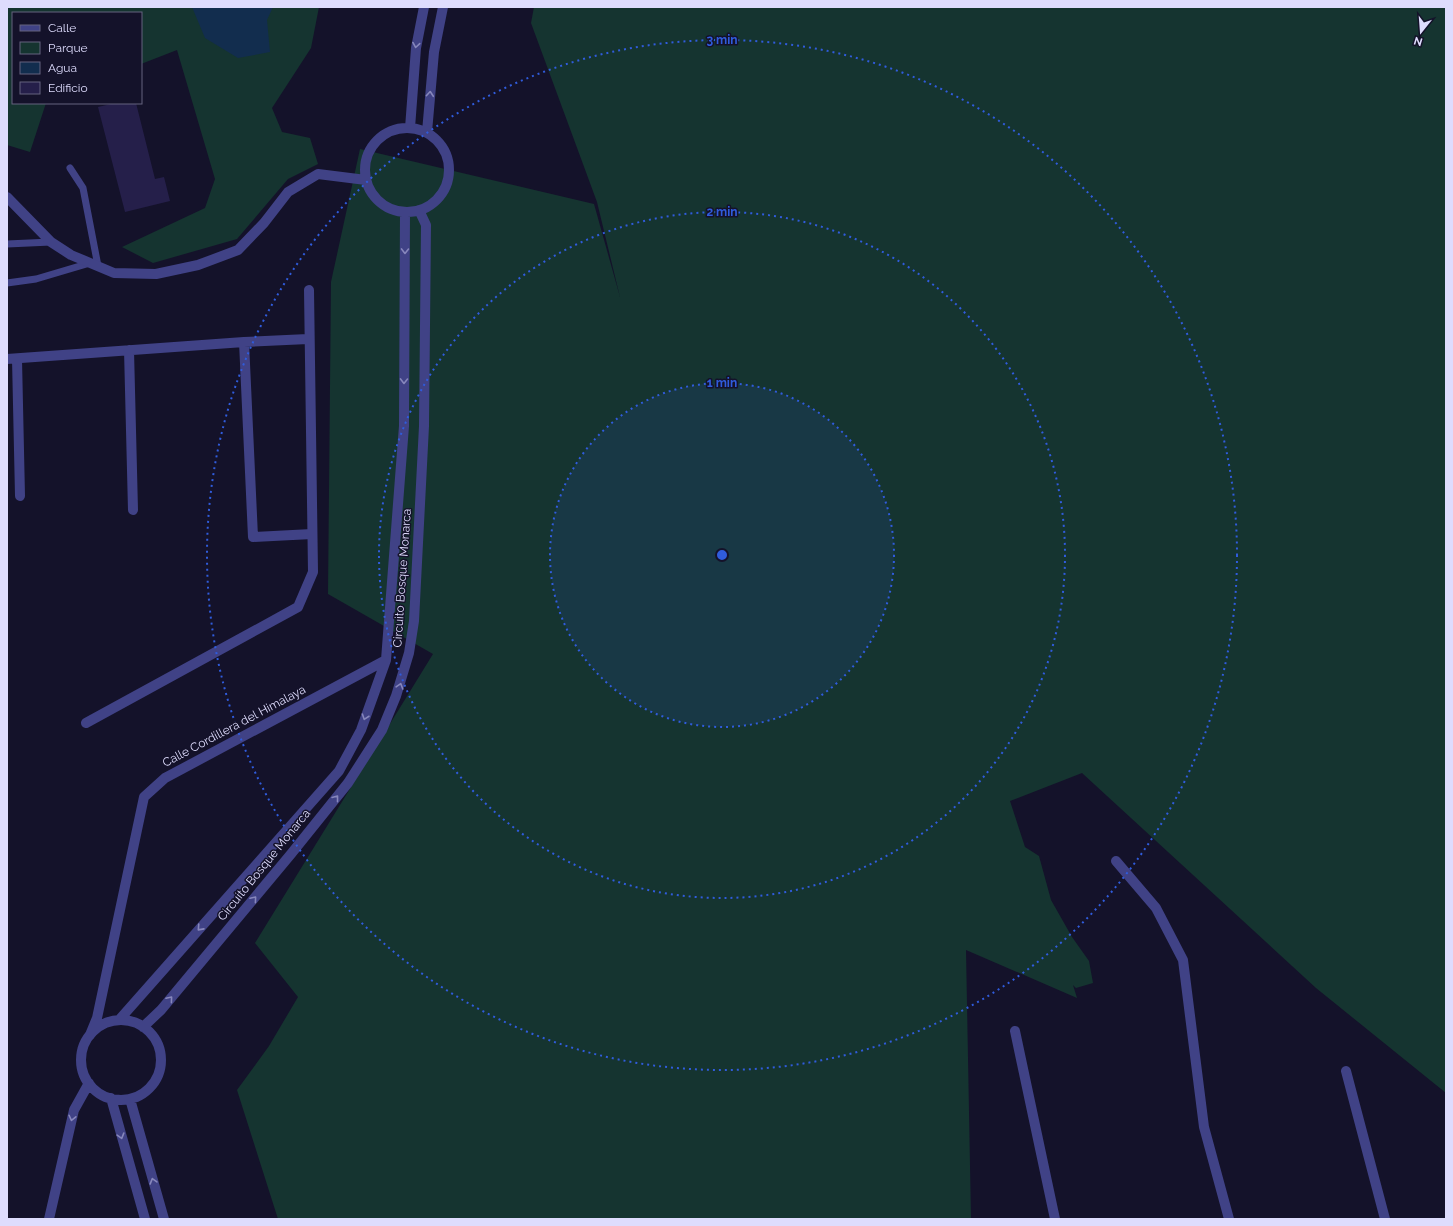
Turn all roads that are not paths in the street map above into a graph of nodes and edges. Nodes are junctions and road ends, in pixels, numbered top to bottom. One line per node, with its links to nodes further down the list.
1 (424, 7): 3 (street, one-way to 3)
2 (443, 7): 4 (street, one-way to 2)
3 (410, 128): 4 (street); 6 (street)
4 (427, 132): 8 (street)
5 (70, 168): 12 (lane)
6 (366, 180): 9 (street); 12 (street)
7 (7, 197): 10 (street)
8 (419, 210): 9 (street); 27 (street, Circuito Bosque Monarca, one-way to 8)
9 (405, 212): 23 (street, Circuito Bosque Monarca, one-way to 23)
10 (51, 242): 11 (lane); 12 (street)
11 (7, 244)
12 (94, 265): 13 (lane)
13 (7, 283)
14 (309, 290): 15 (street)
15 (308, 339): 16 (street); 22 (street)
16 (244, 342): 17 (street); 22 (street)
17 (129, 350): 19 (street); 21 (street)
18 (7, 359): 19 (street)
19 (18, 359): 20 (street)
20 (20, 496)
21 (133, 510)
22 (312, 534): 24 (street)
23 (386, 660): 26 (street, Circuito Bosque Monarca, one-way to 26); 29 (street, Calle Cordillera del Himalaya)
24 (86, 723)
25 (1116, 860): 38 (street)
26 (119, 1020): 27 (street); 29 (street)
27 (143, 1027): 33 (street)
28 (1015, 1031): 37 (street)
29 (90, 1035): 31 (street)
30 (1346, 1071): 39 (street)
31 (89, 1083): 32 (street); 34 (street, one-way to 34)
32 (111, 1098): 33 (street); 35 (street, one-way to 35)
33 (130, 1099): 36 (street, one-way to 33)
34 (49, 1219)
35 (145, 1219)
36 (164, 1219)
37 (1055, 1219)
38 (1229, 1219)
39 (1385, 1219)

